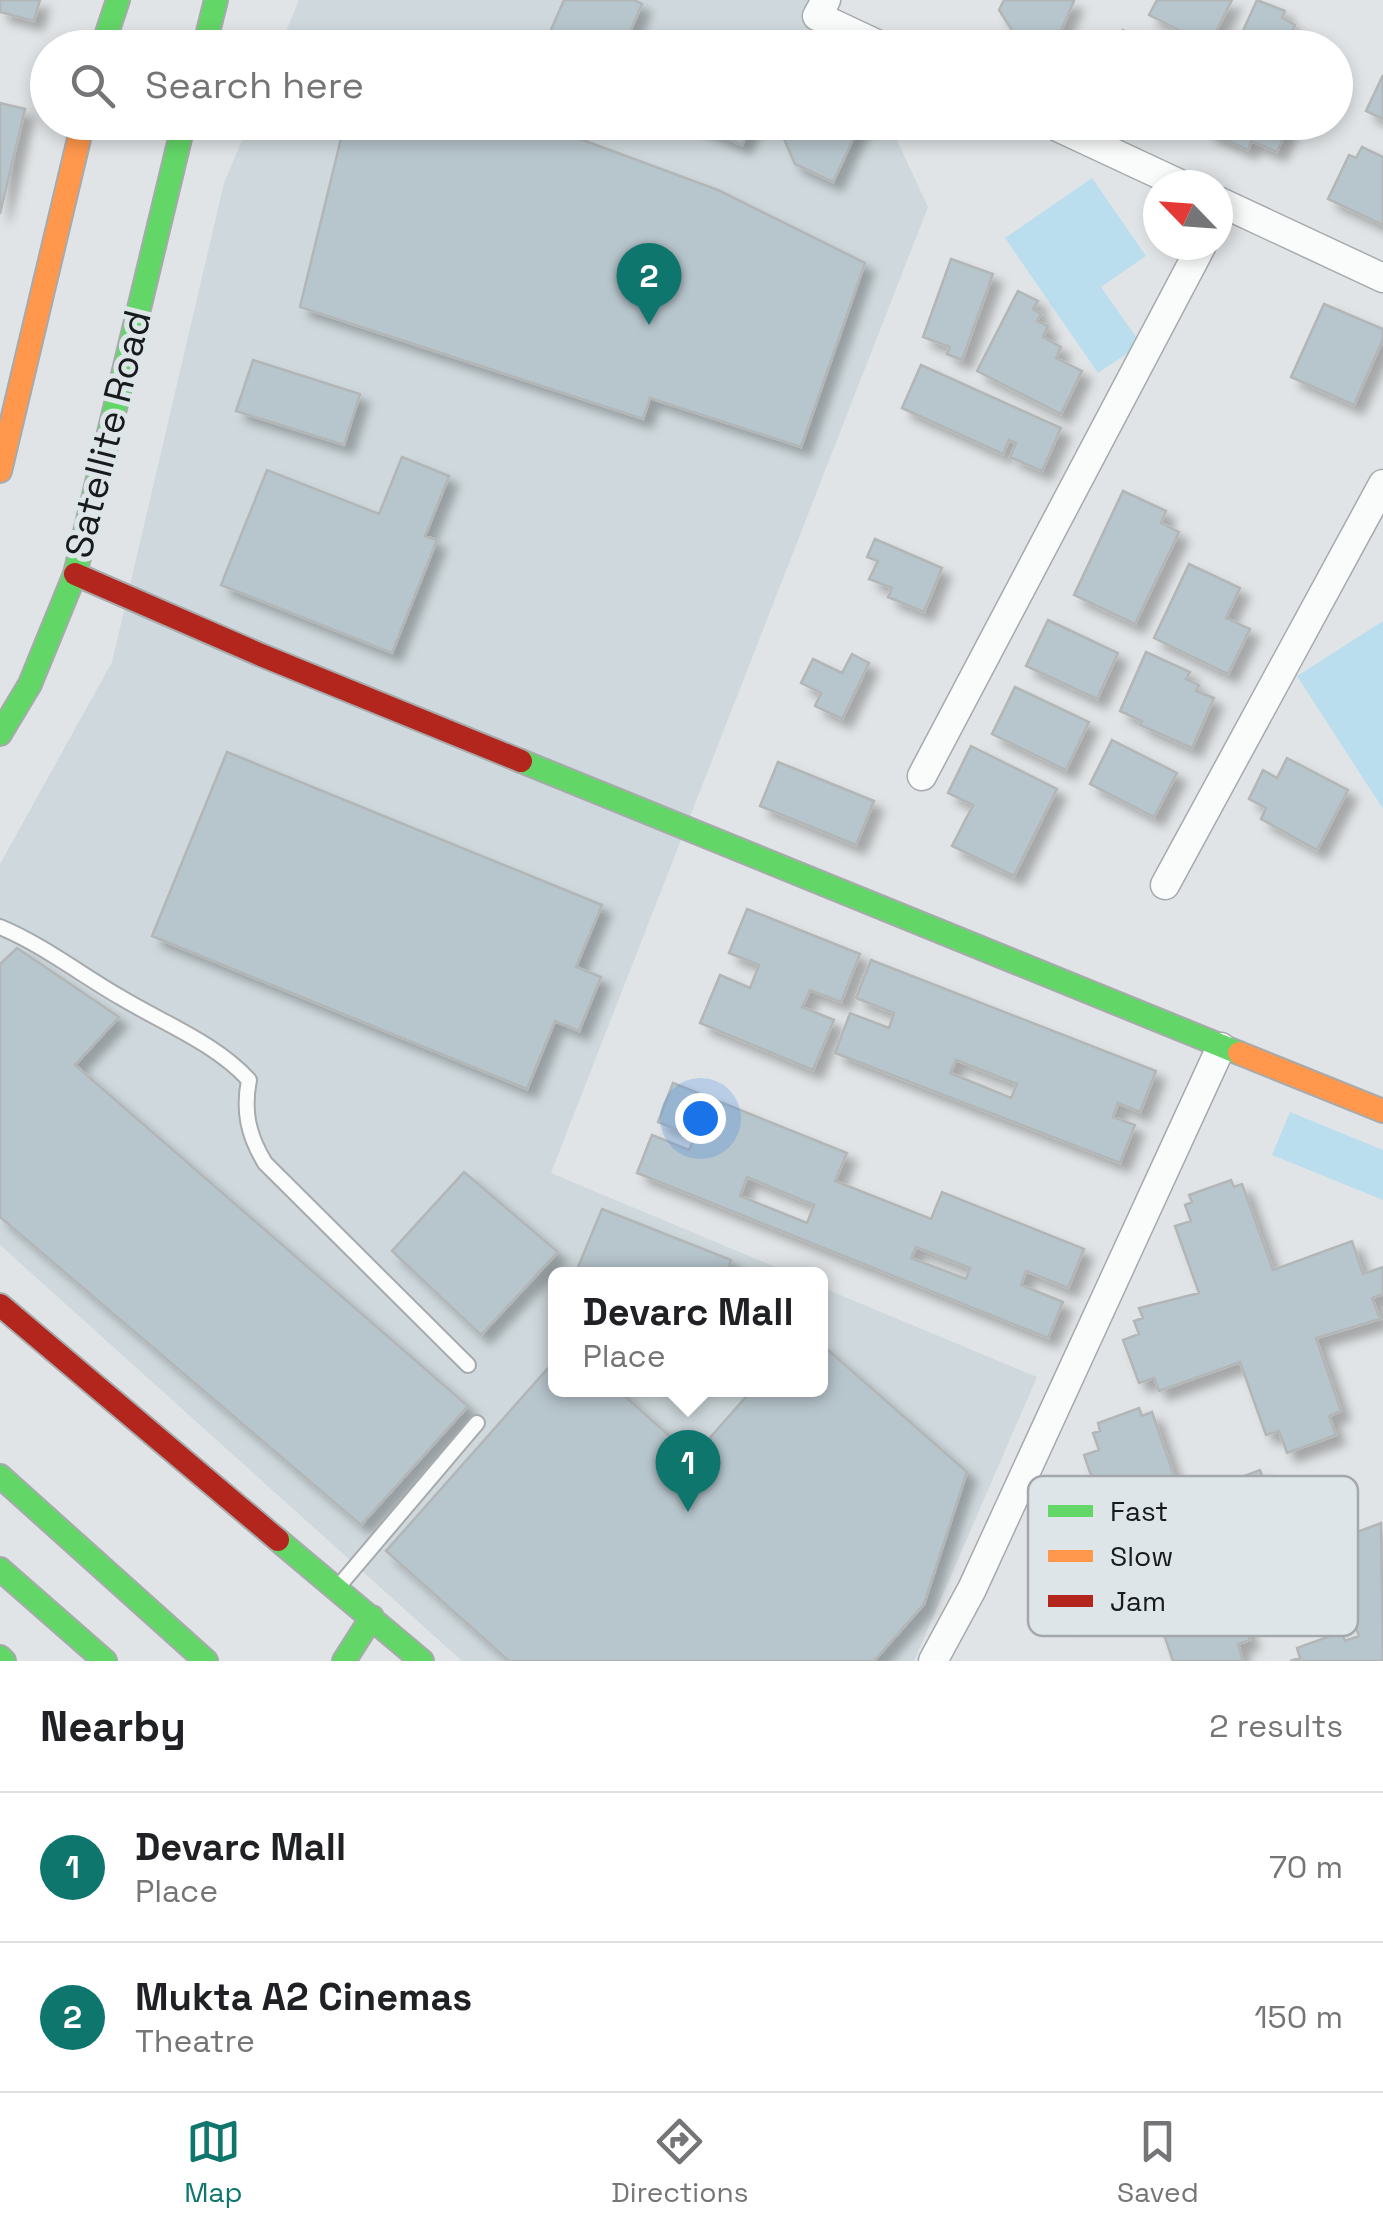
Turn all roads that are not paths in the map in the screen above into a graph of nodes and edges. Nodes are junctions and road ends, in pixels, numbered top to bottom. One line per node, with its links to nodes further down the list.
1 (118, 0): 4 (main road)
2 (216, 0): 5 (main road)
3 (826, 0): 6 (street)
4 (108, 30)
5 (208, 30)
6 (847, 30)
7 (79, 140): 14 (main road)
8 (180, 140): 16 (main road, Satellite Road)
9 (1086, 140): 10 (street)
10 (1150, 170)
11 (1233, 213): 13 (street)
12 (1194, 260): 18 (street)
13 (1383, 278)
14 (0, 471)
15 (1383, 484): 19 (street)
16 (74, 574): 17 (main road, Satellite Road); 21 (main road)
17 (0, 734)
18 (922, 776)
19 (1164, 885)
20 (0, 927): 24 (lane)
21 (1221, 1047): 22 (main road); 34 (street)
22 (1383, 1111)
23 (0, 1305): 28 (main road)
24 (468, 1365)
25 (477, 1423): 28 (lane)
26 (0, 1476): 31 (main road)
27 (0, 1569): 30 (main road)
28 (338, 1588): 29 (main road)
29 (372, 1617): 32 (main road); 33 (main road)
30 (106, 1661)
31 (206, 1661)
32 (344, 1661)
33 (422, 1661)
34 (933, 1661)

